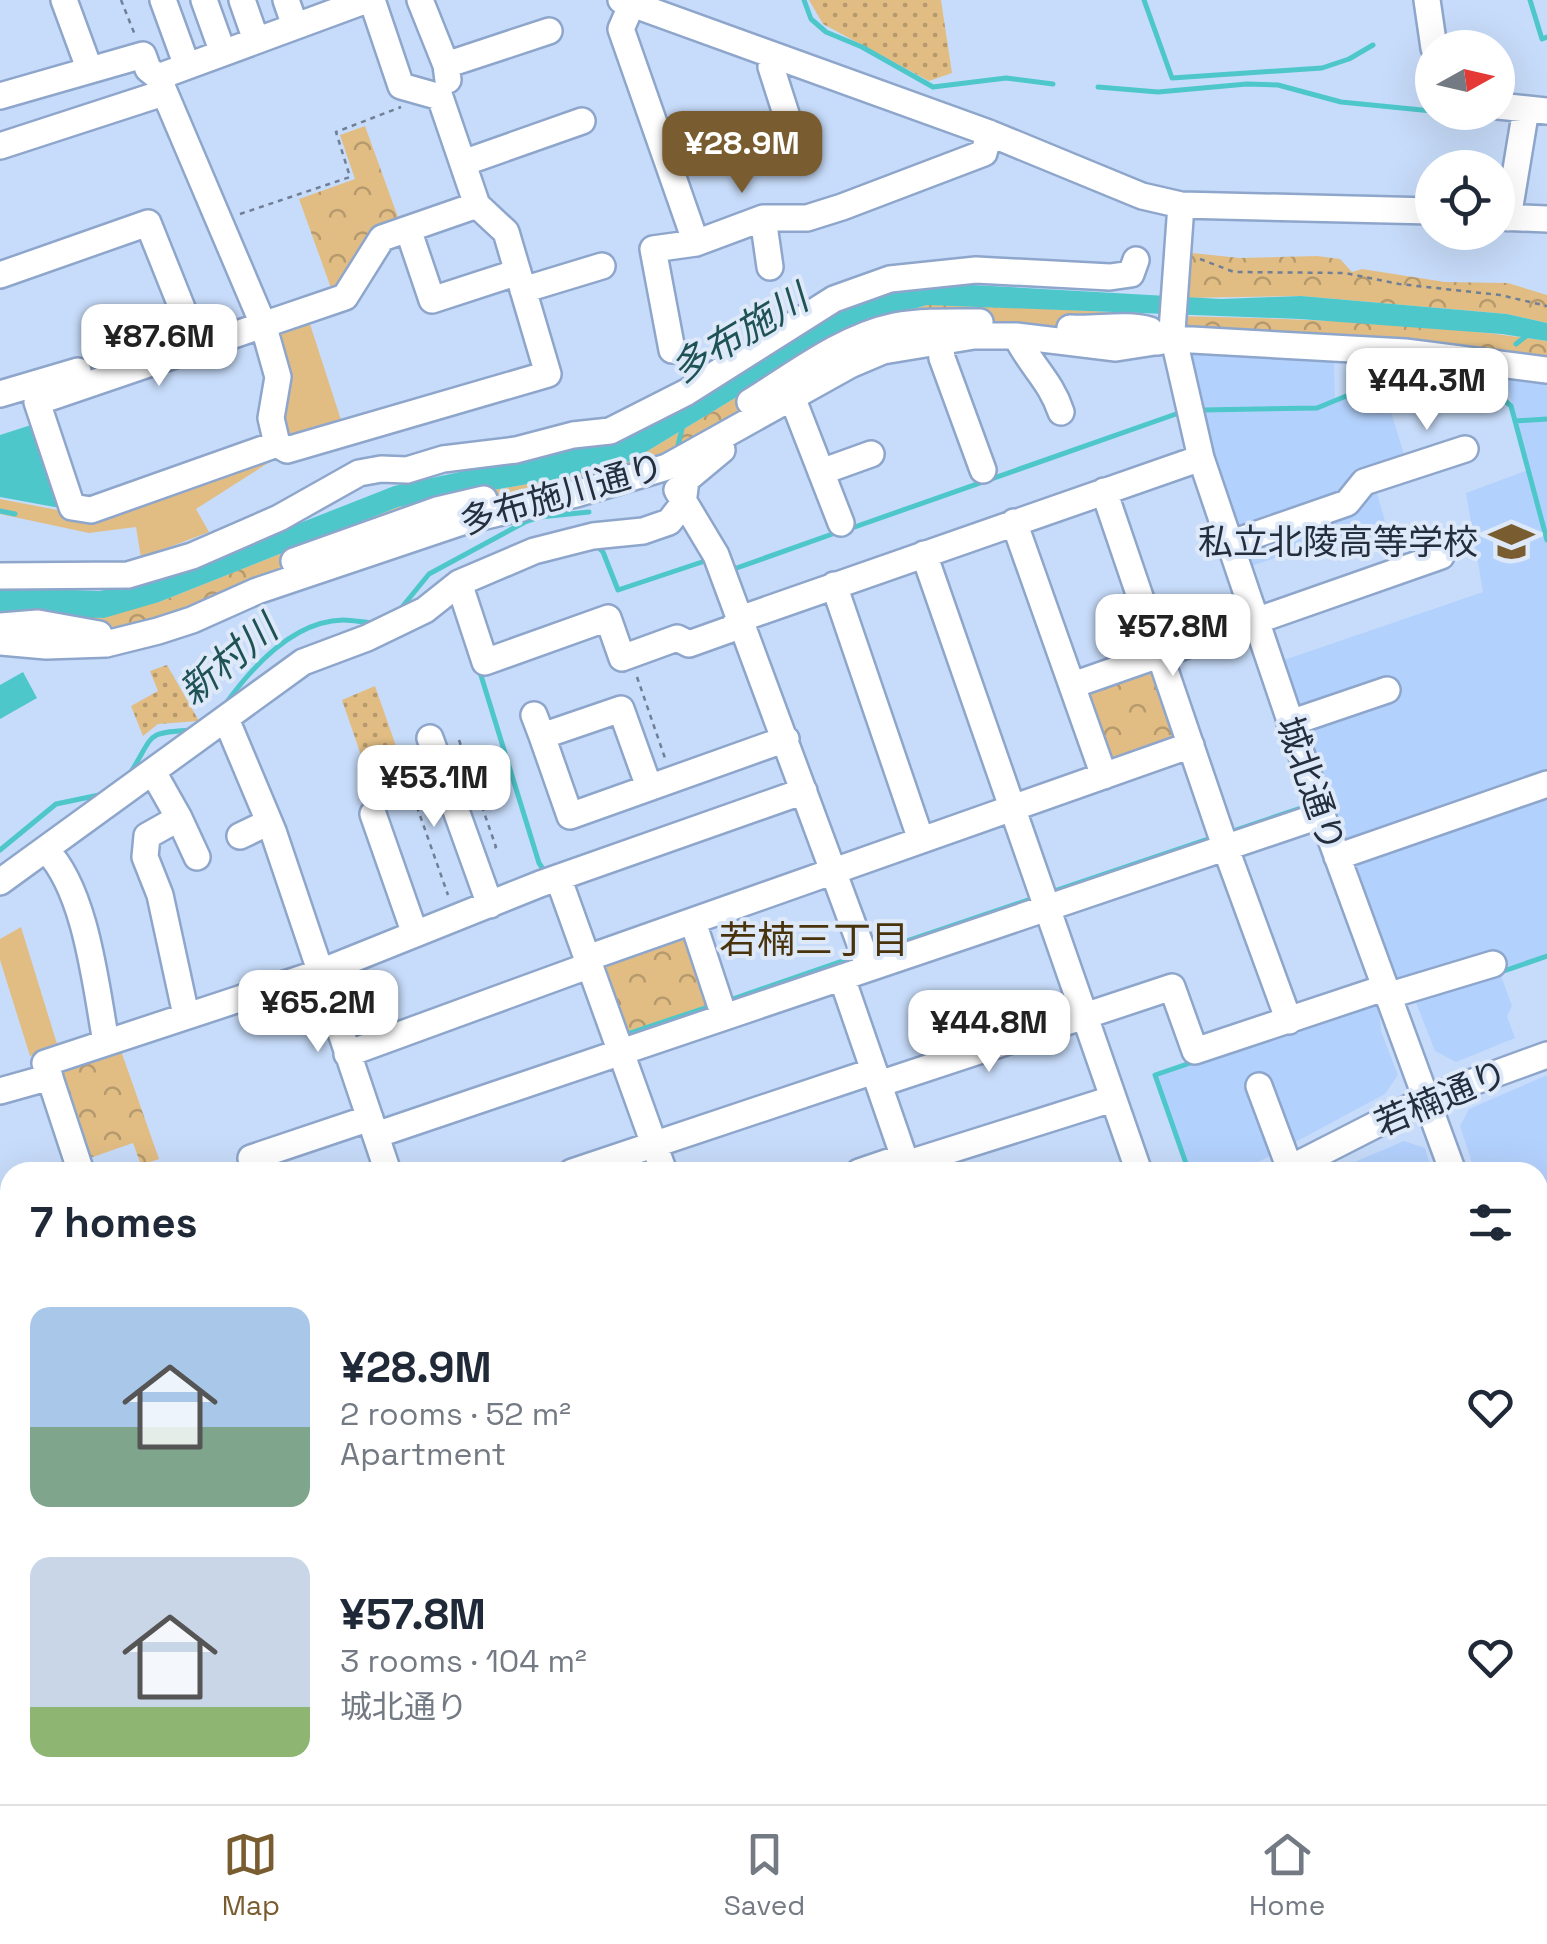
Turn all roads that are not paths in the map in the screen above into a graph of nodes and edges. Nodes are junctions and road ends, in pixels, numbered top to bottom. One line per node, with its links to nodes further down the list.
1 (64, 0): 19 (street)
2 (163, 0): 18 (street)
3 (204, 0): 15 (street)
4 (242, 0): 14 (street)
5 (286, 0): 11 (street)
6 (369, 0): 10 (street); 22 (street)
7 (420, 0): 17 (street)
8 (1427, 0): 12 (street)
9 (626, 3): 16 (street); 37 (street)
10 (328, 7): 11 (street)
11 (296, 26): 14 (street)
12 (1431, 30)
13 (548, 31): 17 (street)
14 (256, 40): 15 (street)
15 (223, 53): 18 (street)
16 (773, 56): 25 (street); 27 (street)
17 (446, 65): 22 (street)
18 (186, 66): 20 (street)
19 (90, 68): 20 (street); 21 (street)
20 (154, 75): 26 (street); 43 (street)
21 (0, 95)
22 (440, 98): 28 (street)
23 (1532, 116): 29 (street)
24 (582, 121): 28 (street)
25 (989, 132): 31 (street); 33 (street)
26 (0, 146)
27 (797, 148)
28 (463, 163): 30 (street)
29 (1515, 176)
30 (477, 205): 36 (street); 42 (street)
31 (1182, 205): 32 (street); 48 (street, 城北通り)
32 (1415, 211)
33 (764, 218): 37 (street); 40 (street)
34 (1515, 218): 35 (street)
35 (1547, 219)
36 (408, 229): 42 (street); 43 (street)
37 (696, 242): 49 (street)
38 (1136, 260): 71 (street)
39 (602, 266): 42 (street)
40 (770, 266)
41 (0, 275): 44 (street)
42 (520, 281): 56 (street)
43 (263, 324): 56 (street); 56 (street)
44 (192, 332)
45 (943, 335): 46 (street, 多布施川通り); 47 (street, 多布施川通り); 48 (street); 61 (street)
46 (1016, 336): 48 (street, 多布施川通り); 54 (street)
47 (897, 337): 53 (street, 多布施川通り); 60 (street)
48 (1168, 338): 50 (street); 59 (street, 城北通り)
49 (672, 350)
50 (1547, 370)
51 (78, 371): 52 (street)
52 (0, 394)
53 (792, 397): 55 (street, 多布施川通り); 62 (street)
54 (1061, 412)
55 (741, 426): 60 (street, 多布施川通り); 64 (street)
56 (277, 444)
57 (1465, 449): 67 (street)
58 (871, 454): 62 (street)
59 (1201, 458): 63 (street); 67 (street, 城北通り)
60 (677, 462): 64 (street); 68 (street, 多布施川通り)
61 (982, 470)
62 (821, 472): 66 (street)
63 (1104, 491): 65 (street); 78 (street)
64 (683, 504): 72 (street); 74 (street)
65 (1014, 522): 69 (street); 79 (street)
66 (841, 523)
67 (1229, 544): 75 (street, 城北通り)
68 (363, 545): 76 (street); 77 (street, 多布施川通り)
69 (924, 554): 73 (street); 91 (street)
70 (1441, 556): 75 (street)
71 (0, 576)
72 (459, 583): 74 (street); 81 (street)
73 (834, 586): 74 (street); 97 (street)
74 (740, 619): 84 (street)
75 (1254, 620): 78 (street); 82 (street, 城北通り)
76 (0, 626)
77 (0, 642)
78 (1160, 654): 79 (street); 85 (street)
79 (1073, 685): 87 (street)
80 (1387, 690): 82 (street)
81 (226, 719): 86 (street); 95 (street)
82 (1290, 723): 93 (street, 城北通り)
83 (430, 738): 105 (street)
84 (786, 738): 88 (street); 90 (street)
85 (1191, 745): 87 (street); 98 (street)
86 (154, 772): 94 (street); 99 (street)
87 (1104, 776): 91 (street)
88 (661, 783): 88 (street)
89 (1547, 784): 101 (street)
90 (804, 791): 102 (street); 103 (street)
91 (1010, 807): 97 (street); 106 (street)
92 (373, 814): 108 (street)
93 (1322, 814): 98 (street); 101 (street, 城北通り)
94 (179, 818): 100 (street); 115 (street)
95 (269, 822): 96 (street); 112 (street)
96 (240, 836)
97 (920, 840): 102 (street)
98 (1226, 848): 106 (street); 118 (street)
99 (46, 850): 104 (street); 119 (street)
100 (197, 857)
101 (1337, 857): 114 (street, 城北通り)
102 (833, 871): 107 (street); 111 (street)
103 (560, 880): 105 (street); 109 (street)
104 (0, 882)
105 (490, 904): 108 (street)
106 (1046, 910): 111 (street); 116 (street)
107 (693, 922): 109 (street); 117 (street)
108 (415, 934): 112 (street)
109 (590, 962): 120 (street); 121 (street)
110 (1493, 964): 114 (street)
111 (869, 968): 113 (street)
112 (318, 973): 115 (street); 121 (street)
113 (842, 978): 117 (street); 124 (street)
114 (1386, 992): 118 (street); 128 (street, 城北通り)
115 (186, 1015): 119 (street)
116 (1082, 1015): 118 (street); 124 (street); 127 (street)
117 (724, 1016): 120 (street)
118 (1289, 1020)
119 (106, 1042): 123 (street)
120 (622, 1051): 129 (street); 130 (street)
121 (347, 1054): 129 (street)
122 (1547, 1055): 128 (street, 若楠通り)
123 (50, 1077): 126 (street); 131 (street)
124 (876, 1078): 130 (street); 136 (street)
125 (1258, 1086): 139 (street)
126 (0, 1092)
127 (1112, 1099): 137 (street); 138 (street)
128 (1426, 1099): 140 (street, 若楠通り); 141 (street, 城北通り)
129 (373, 1127): 132 (street); 133 (street)
130 (654, 1143): 134 (street); 135 (street)
131 (78, 1162)
132 (251, 1162)
133 (385, 1162)
134 (600, 1162)
135 (661, 1162)
136 (905, 1162)
137 (915, 1162)
138 (1135, 1162)
139 (1283, 1162)
140 (1302, 1162)
141 (1449, 1162)

